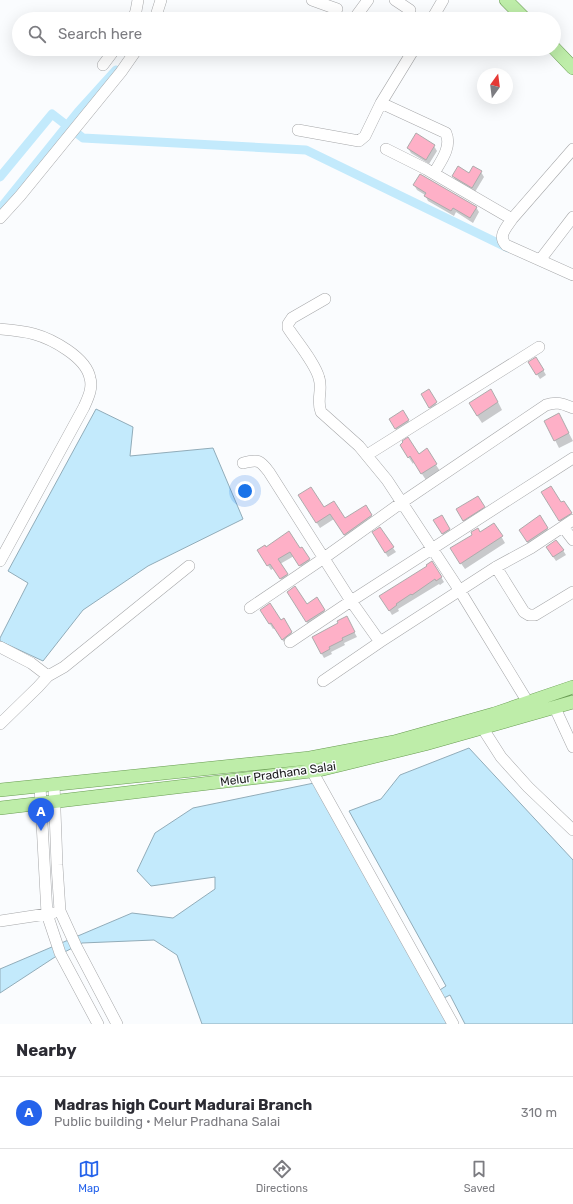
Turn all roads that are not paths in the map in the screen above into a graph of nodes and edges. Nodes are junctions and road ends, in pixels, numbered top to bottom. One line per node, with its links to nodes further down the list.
1 (138, 0): 10 (street)
2 (161, 0): 11 (street)
3 (312, 0): 8 (street)
4 (368, 0): 12 (street)
5 (395, 0): 9 (street)
6 (443, 0): 13 (street)
7 (506, 0): 14 (main road)
8 (337, 9)
9 (410, 10)
10 (136, 12)
11 (157, 12)
12 (359, 12)
13 (436, 12)
14 (518, 12)
15 (561, 54): 19 (main road)
16 (110, 56): 20 (street)
17 (132, 56): 27 (street)
18 (410, 56): 21 (street)
19 (571, 63)
20 (103, 66)
21 (381, 103): 22 (street); 25 (street)
22 (298, 130)
23 (386, 149): 25 (street)
24 (573, 149): 28 (street)
25 (434, 173): 28 (street)
26 (573, 217): 29 (street)
27 (0, 218)
28 (512, 219): 29 (street)
29 (540, 260): 30 (street)
30 (573, 275)
31 (325, 299): 35 (street)
32 (0, 329): 44 (street)
33 (539, 347): 35 (street)
34 (573, 408): 38 (street)
35 (367, 455): 38 (street)
36 (573, 458): 42 (street)
37 (243, 463): 43 (street)
38 (401, 503): 42 (street); 43 (street)
39 (573, 520): 40 (street)
40 (563, 527): 41 (street); 46 (street)
41 (573, 540)
42 (431, 549): 47 (street); 49 (street)
43 (324, 558): 49 (street); 50 (street)
44 (0, 561)
45 (189, 566): 54 (street)
46 (496, 568): 47 (street); 48 (street)
47 (460, 591): 52 (street); 58 (street)
48 (573, 592)
49 (351, 601): 51 (street); 52 (street)
50 (250, 608)
51 (290, 642)
52 (380, 642): 55 (street)
53 (0, 647): 54 (street)
54 (48, 676): 61 (street)
55 (323, 682)
56 (573, 687): 58 (main road, Melur Pradhana Salai)
57 (573, 702): 59 (main road, Melur Pradhana Salai)
58 (531, 708): 59 (main road, Melur Pradhana Salai); 60 (main road, Melur Pradhana Salai)
59 (555, 708): 62 (street)
60 (480, 723): 63 (main road, Melur Pradhana Salai); 64 (main road, Melur Pradhana Salai); 70 (street)
61 (0, 724)
62 (573, 747)
63 (312, 771): 67 (main road, Melur Pradhana Salai); 76 (street)
64 (54, 784): 65 (main road, Melur Pradhana Salai); 67 (street)
65 (40, 786): 66 (main road, Melur Pradhana Salai); 68 (street)
66 (0, 790)
67 (55, 801): 68 (main road, Melur Pradhana Salai); 71 (street)
68 (41, 803): 69 (main road, Melur Pradhana Salai); 72 (street)
69 (0, 808)
70 (573, 830)
71 (60, 911): 72 (street); 75 (street)
72 (47, 914): 73 (street); 74 (street)
73 (0, 921)
74 (98, 1024)
75 (117, 1024)
76 (453, 1024)

